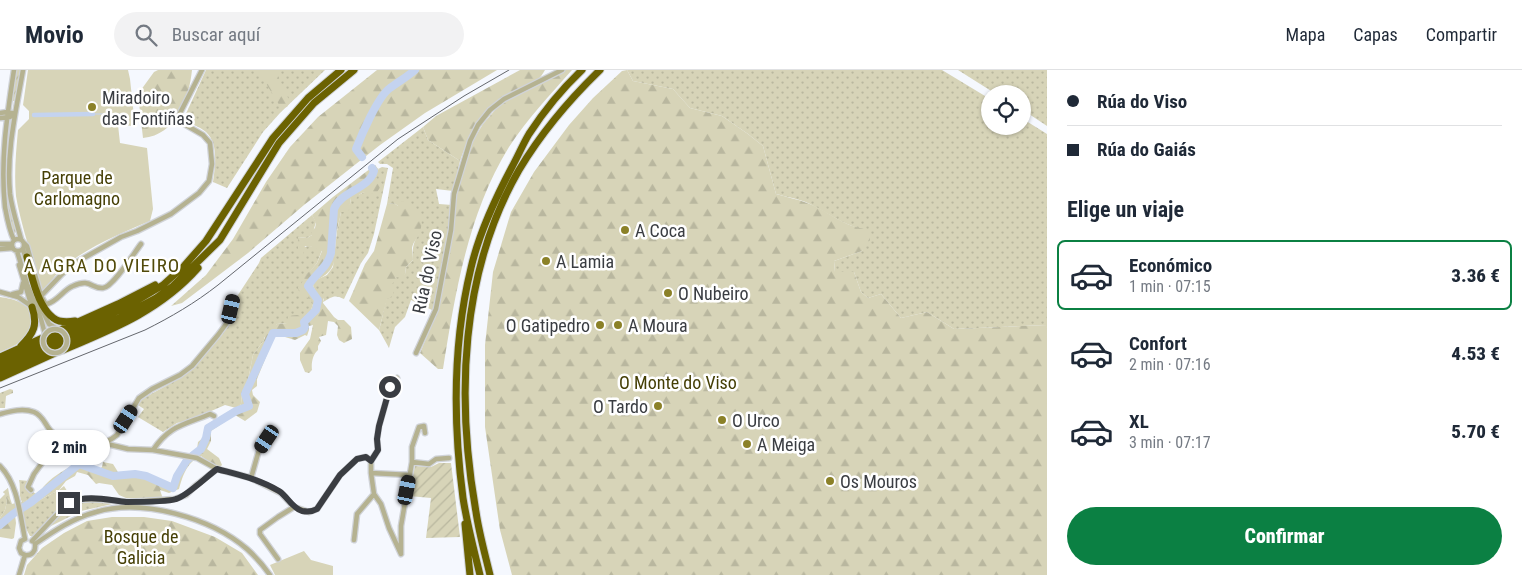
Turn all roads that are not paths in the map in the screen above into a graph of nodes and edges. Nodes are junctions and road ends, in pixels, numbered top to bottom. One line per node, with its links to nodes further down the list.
1 (14, 70): 12 (street)
2 (22, 70): 9 (street)
3 (202, 70): 27 (street)
4 (341, 70): 23 (highway)
5 (354, 70): 16 (highway)
6 (562, 70): 36 (street, Rúa do Viso)
7 (582, 70): 59 (highway)
8 (600, 70): 70 (highway)
9 (21, 78): 12 (street); 14 (street)
10 (0, 108): 12 (street)
11 (0, 113): 12 (street)
12 (7, 116): 13 (street); 14 (street); 15 (street)
13 (0, 118)
14 (10, 150): 18 (street)
15 (1, 184): 20 (street)
16 (220, 240): 34 (highway); 39 (highway)
17 (0, 244): 20 (street)
18 (23, 244): 20 (street); 20 (street); 22 (street)
19 (141, 244): 27 (street)
20 (14, 246): 21 (street); 22 (street)
21 (0, 249)
22 (25, 256): 24 (street); 27 (street); 29 (street); 30 (highway)
23 (184, 266): 30 (highway); 38 (highway)
24 (23, 281): 26 (street); 29 (street)
25 (0, 292): 26 (street)
26 (12, 294): 29 (street)
27 (41, 296)
28 (234, 298): 47 (street)
29 (35, 304): 31 (street); 32 (street); 33 (highway)
30 (82, 320): 33 (highway)
31 (57, 329): 32 (street, bridge); 34 (street, bridge)
32 (45, 334): 35 (street, bridge)
33 (17, 350): 37 (highway)
34 (63, 350): 35 (street, bridge)
35 (55, 353): 40 (highway)
36 (416, 353)
37 (0, 357)
38 (0, 364)
39 (0, 371)
40 (0, 378)
41 (397, 378): 50 (street)
42 (0, 414): 45 (street)
43 (214, 416): 48 (street)
44 (425, 434): 51 (street)
45 (61, 437): 47 (street); 57 (street)
46 (267, 439): 56 (street)
47 (101, 442): 48 (street)
48 (153, 450): 53 (street)
49 (449, 458): 51 (street)
50 (371, 461): 54 (street); 60 (street)
51 (412, 462): 55 (street)
52 (0, 466): 61 (street)
53 (217, 469): 56 (street); 63 (street)
54 (371, 473): 55 (street); 58 (street)
55 (410, 475): 58 (street)
56 (251, 478): 60 (street)
57 (31, 490)
58 (374, 494): 62 (street)
59 (463, 498): 68 (highway); 69 (highway)
60 (294, 507): 65 (street)
61 (25, 539): 63 (street); 64 (street)
62 (354, 540)
63 (34, 542): 64 (street); 67 (street)
64 (25, 555): 66 (street)
65 (278, 558)
66 (19, 575)
67 (270, 575)
68 (470, 575)
69 (480, 575)
70 (490, 575)

